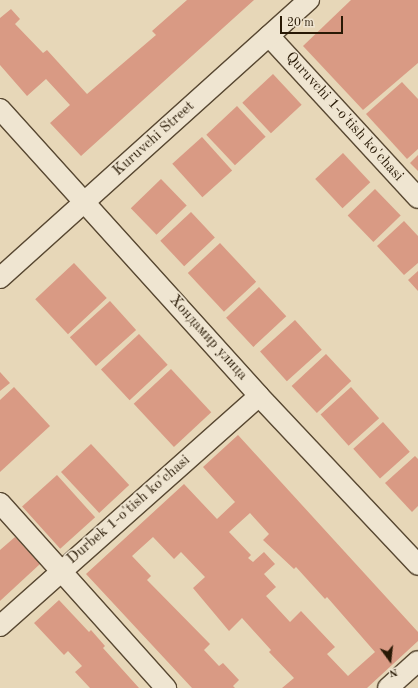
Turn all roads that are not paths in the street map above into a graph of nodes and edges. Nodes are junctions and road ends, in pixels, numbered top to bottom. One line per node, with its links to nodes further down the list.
1 (309, 0): 2 (street, Kuruvchi Street)
2 (269, 36): 4 (street, Quruvchi 1-o'tish ko'chasi); 5 (street, Kuruvchi Street)
3 (0, 109): 5 (street, Хондамир улица)
4 (418, 198)
5 (85, 201): 6 (street, Kuruvchi Street); 7 (street, Хондамир улица)
6 (0, 278)
7 (259, 396): 9 (street, Хондамир улица); 10 (street, Durbek 1-o'tish ko'chasi)
8 (0, 503): 10 (street)
9 (418, 565)
10 (60, 570): 11 (street, Durbek 1-o'tish ko'chasi); 13 (street)
11 (0, 626)
12 (418, 661): 14 (street)
13 (166, 688)
14 (388, 688)

